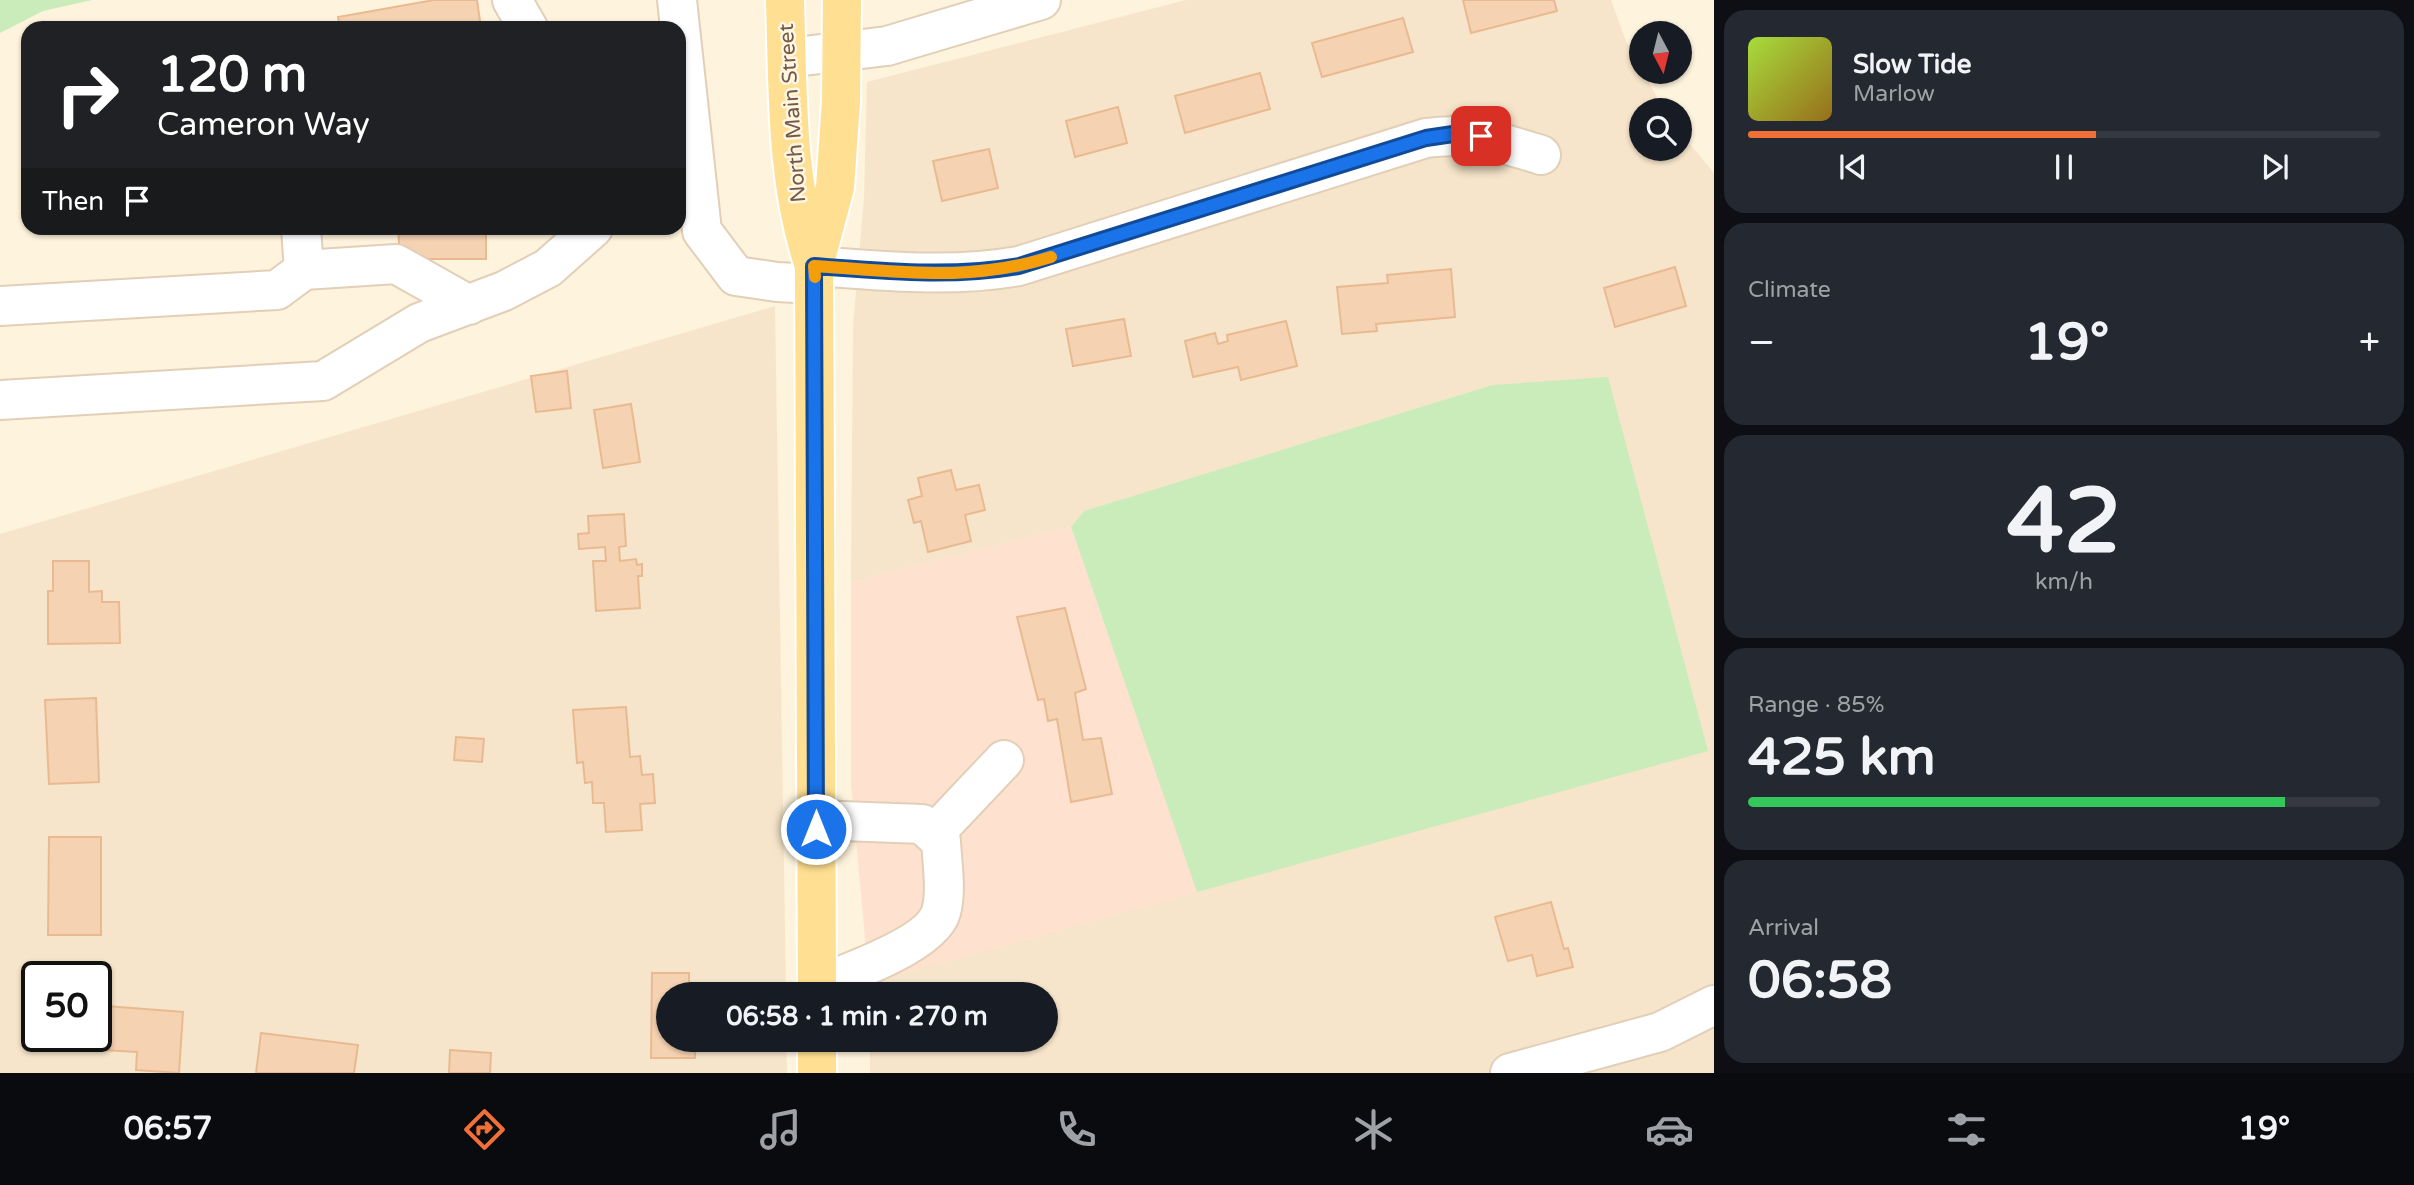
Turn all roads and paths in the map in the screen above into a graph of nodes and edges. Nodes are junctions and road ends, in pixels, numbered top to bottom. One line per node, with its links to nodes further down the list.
1 (512, 0): 6 (street)
2 (677, 0): 7 (street)
3 (785, 0): 9 (main road, North Main Street)
4 (842, 0): 8 (main road, North Main Street)
5 (1041, 0): 8 (street)
6 (524, 21)
7 (678, 21)
8 (842, 54): 9 (street); 16 (main road, North Main Street)
9 (787, 58): 16 (main road, North Main Street)
10 (1541, 155): 16 (street)
11 (686, 161): 12 (street)
12 (688, 197): 16 (street)
13 (302, 235): 15 (street)
14 (585, 235): 17 (street)
15 (304, 270): 17 (street); 18 (street)
16 (814, 275): 21 (main road, North Main Street)
17 (469, 305): 19 (street)
18 (0, 306)
19 (0, 400)
20 (1004, 760): 22 (street)
21 (816, 825): 22 (street); 23 (main road, North Main Street)
22 (935, 833): 24 (street)
23 (817, 982)
24 (834, 982)
25 (1714, 1005): 28 (street)
26 (817, 1052): 27 (main road)
27 (817, 1073)
28 (1510, 1073)

